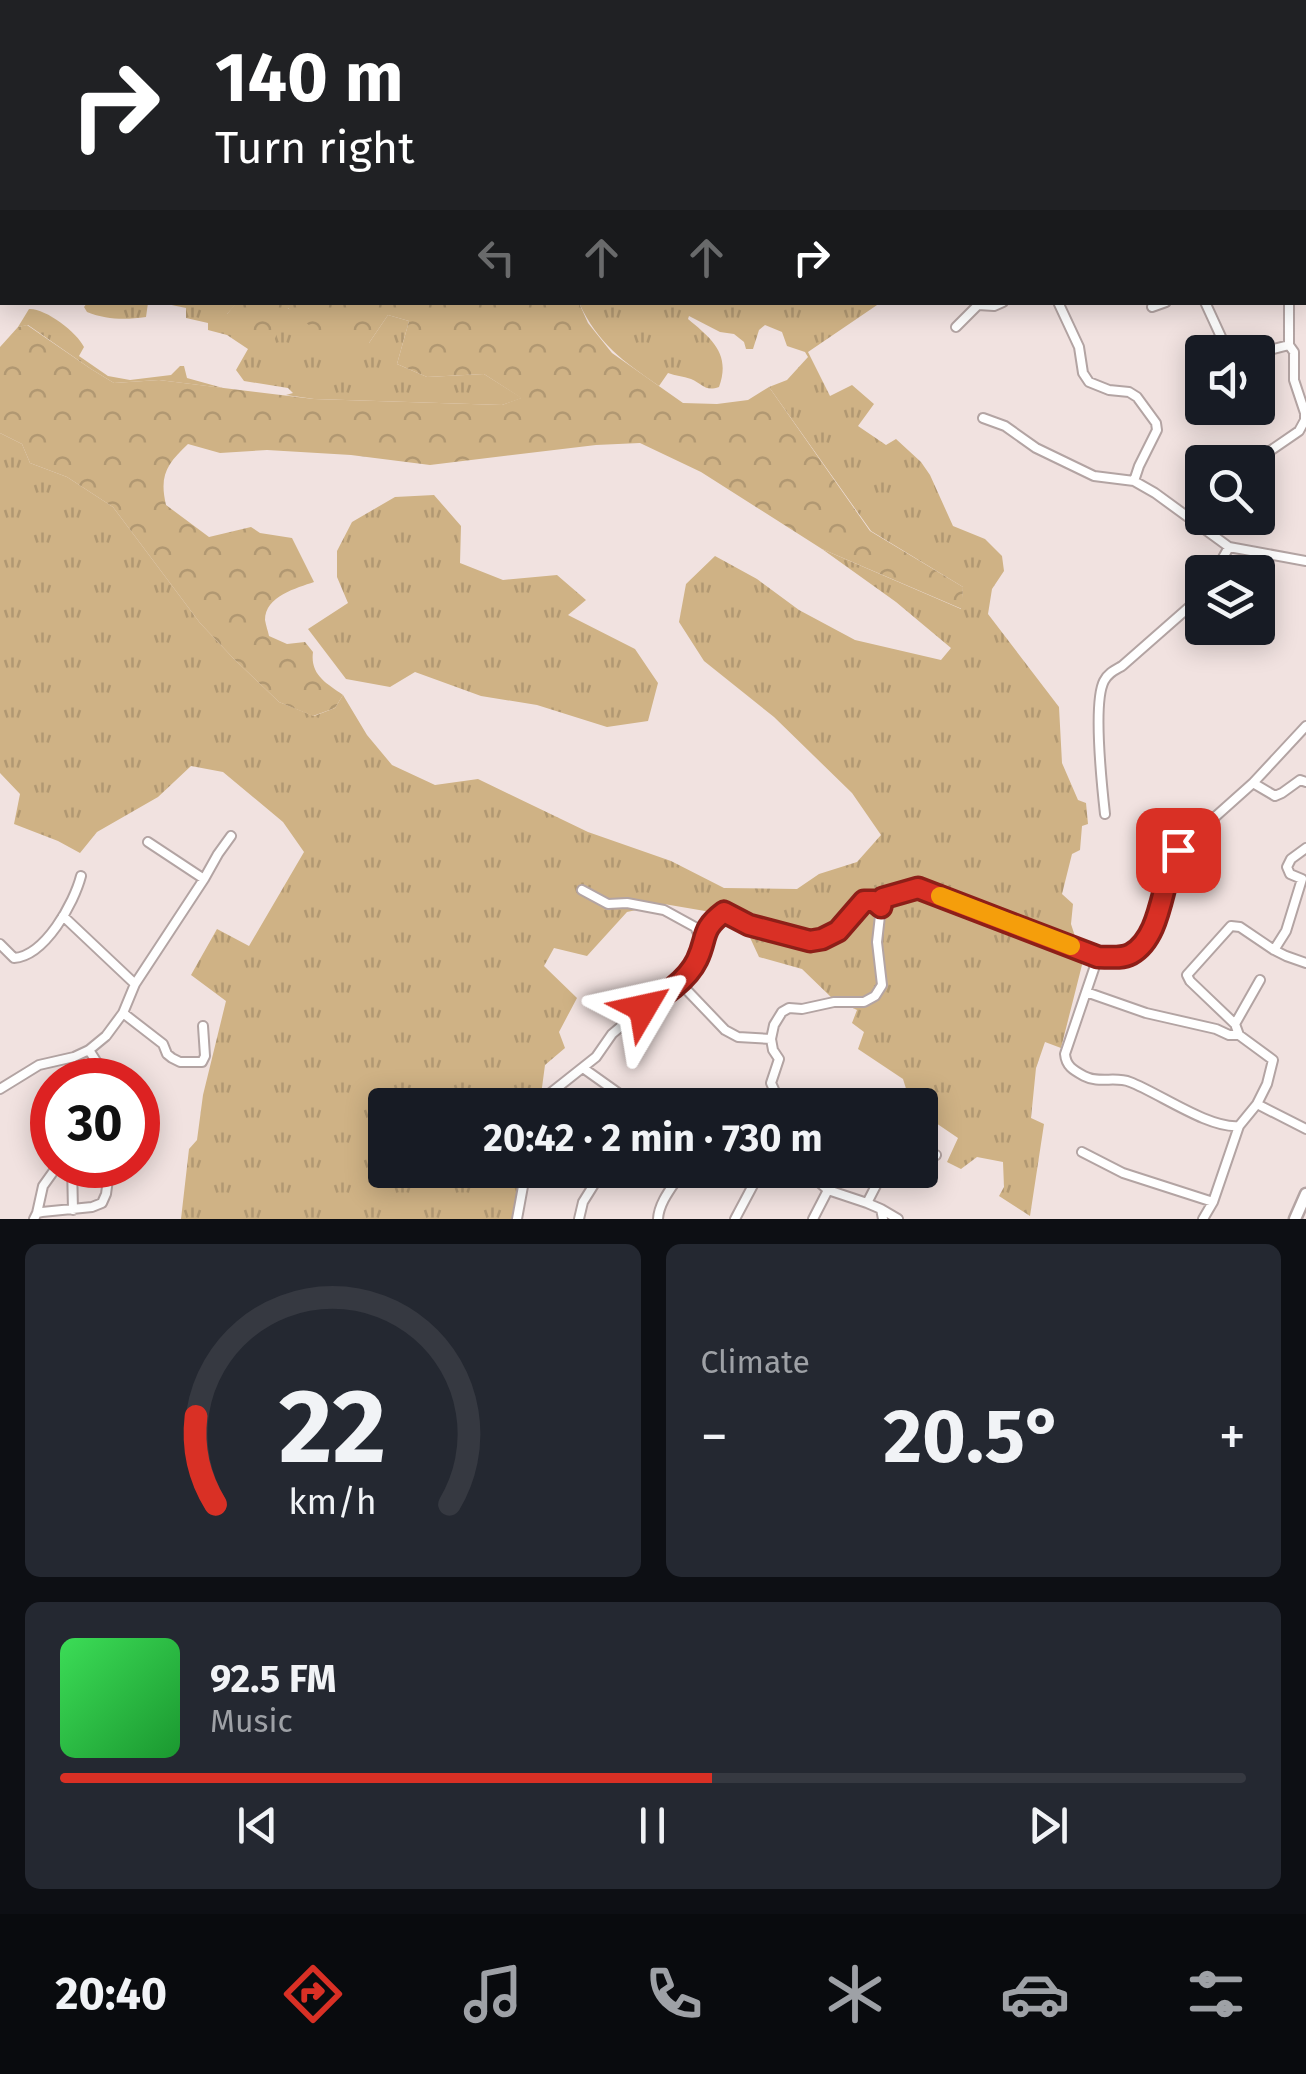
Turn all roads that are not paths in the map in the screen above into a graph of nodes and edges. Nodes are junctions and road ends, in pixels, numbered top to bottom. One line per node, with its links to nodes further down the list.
1 (978, 305): 7 (street)
2 (1059, 305): 13 (street)
3 (1158, 305): 6 (street)
4 (1206, 305): 8 (street)
5 (1289, 305): 9 (street)
6 (1152, 307)
7 (956, 326)
8 (1220, 335)
9 (1289, 345): 10 (street); 12 (street)
10 (1275, 349)
11 (983, 418): 13 (street)
12 (1275, 448)
13 (1134, 481): 14 (street)
14 (1185, 515)
15 (1213, 535): 16 (street)
16 (1229, 547): 17 (street); 18 (street)
17 (1225, 555)
18 (1306, 561)
19 (1185, 611): 23 (street)
20 (1306, 726): 22 (street)
21 (1306, 782): 22 (street)
22 (1253, 783): 36 (street)
23 (1105, 814)
24 (231, 836): 28 (street)
25 (148, 842): 28 (street)
26 (1306, 848): 29 (street)
27 (82, 876): 32 (street)
28 (204, 879): 40 (street)
29 (1304, 880): 35 (street)
30 (582, 890): 33 (street)
31 (881, 907): 33 (street); 36 (street); 46 (street)
32 (63, 916): 34 (street); 40 (street)
33 (702, 941): 39 (street)
34 (0, 944)
35 (1274, 950): 37 (street); 43 (street)
36 (1098, 957): 41 (street)
37 (1306, 963)
38 (1260, 980): 43 (street)
39 (680, 983): 46 (street); 49 (street)
40 (135, 984): 42 (street)
41 (1086, 992): 45 (street); 55 (street)
42 (123, 1012): 44 (street); 47 (street)
43 (1236, 1024): 45 (street)
44 (203, 1026)
45 (1239, 1035): 54 (street)
46 (771, 1039): 52 (street)
47 (89, 1050): 48 (street); 53 (street)
48 (94, 1058)
49 (583, 1068): 50 (street); 51 (street)
50 (559, 1088)
51 (611, 1088)
52 (773, 1088)
53 (0, 1089)
54 (1257, 1104): 55 (street); 56 (street)
55 (1240, 1126): 70 (street)
56 (1306, 1129)
57 (1082, 1152): 70 (street)
58 (42, 1188): 73 (street)
59 (72, 1188): 71 (street)
60 (107, 1188): 71 (street)
61 (523, 1188): 74 (street)
62 (592, 1188): 75 (street)
63 (671, 1188): 76 (street)
64 (752, 1188): 77 (street)
65 (826, 1188): 67 (street)
66 (875, 1188): 69 (street)
67 (828, 1190): 69 (street); 78 (street)
68 (1306, 1194): 81 (street)
69 (868, 1202): 72 (street)
70 (1213, 1202): 80 (street)
71 (72, 1210): 73 (street)
72 (882, 1214): 79 (street)
73 (35, 1216)
74 (517, 1219)
75 (579, 1219)
76 (658, 1219)
77 (735, 1219)
78 (814, 1219)
79 (898, 1219)
80 (1203, 1219)
81 (1295, 1219)

